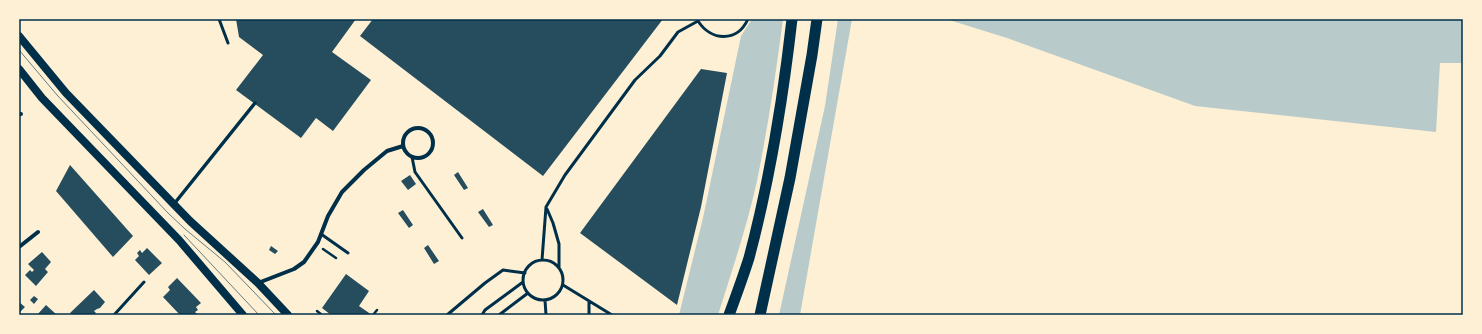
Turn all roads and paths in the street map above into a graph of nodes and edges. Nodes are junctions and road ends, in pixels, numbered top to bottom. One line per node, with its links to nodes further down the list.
1 (219, 19): 7 (lane)
2 (748, 19): 5 (lane)
3 (792, 19): 45 (highway)
4 (817, 19): 28 (highway)
5 (698, 20): 13 (lane)
6 (19, 36): 12 (main road)
7 (228, 43)
8 (19, 69): 35 (main road)
9 (255, 103): 12 (street)
10 (403, 146): 11 (street); 11 (street); 15 (street)
11 (412, 157): 16 (lane)
12 (174, 204): 26 (main road)
13 (546, 207): 21 (lane); 22 (lane)
14 (38, 232): 18 (street)
15 (321, 234): 17 (street); 19 (lane)
16 (462, 238)
17 (316, 244): 20 (path); 26 (street)
18 (19, 247)
19 (348, 253)
20 (336, 258)
21 (542, 260): 22 (lane); 23 (lane)
22 (559, 267): 27 (lane)
23 (525, 273): 25 (lane); 39 (lane)
24 (144, 282): 34 (lane)
25 (523, 282): 29 (lane); 40 (lane)
26 (258, 283): 36 (main road)
27 (563, 285): 30 (lane); 31 (lane)
28 (766, 285): 46 (highway); 47 (highway)
29 (528, 293): 30 (lane); 41 (lane)
30 (545, 300): 42 (lane)
31 (589, 301): 43 (lane); 44 (lane)
32 (377, 310): 38 (path)
33 (317, 311): 37 (path)
34 (114, 315)
35 (242, 315)
36 (288, 315)
37 (322, 315)
38 (373, 315)
39 (447, 315)
40 (482, 315)
41 (499, 315)
42 (546, 315)
43 (589, 315)
44 (612, 315)
45 (729, 315)
46 (754, 315)
47 (760, 315)

